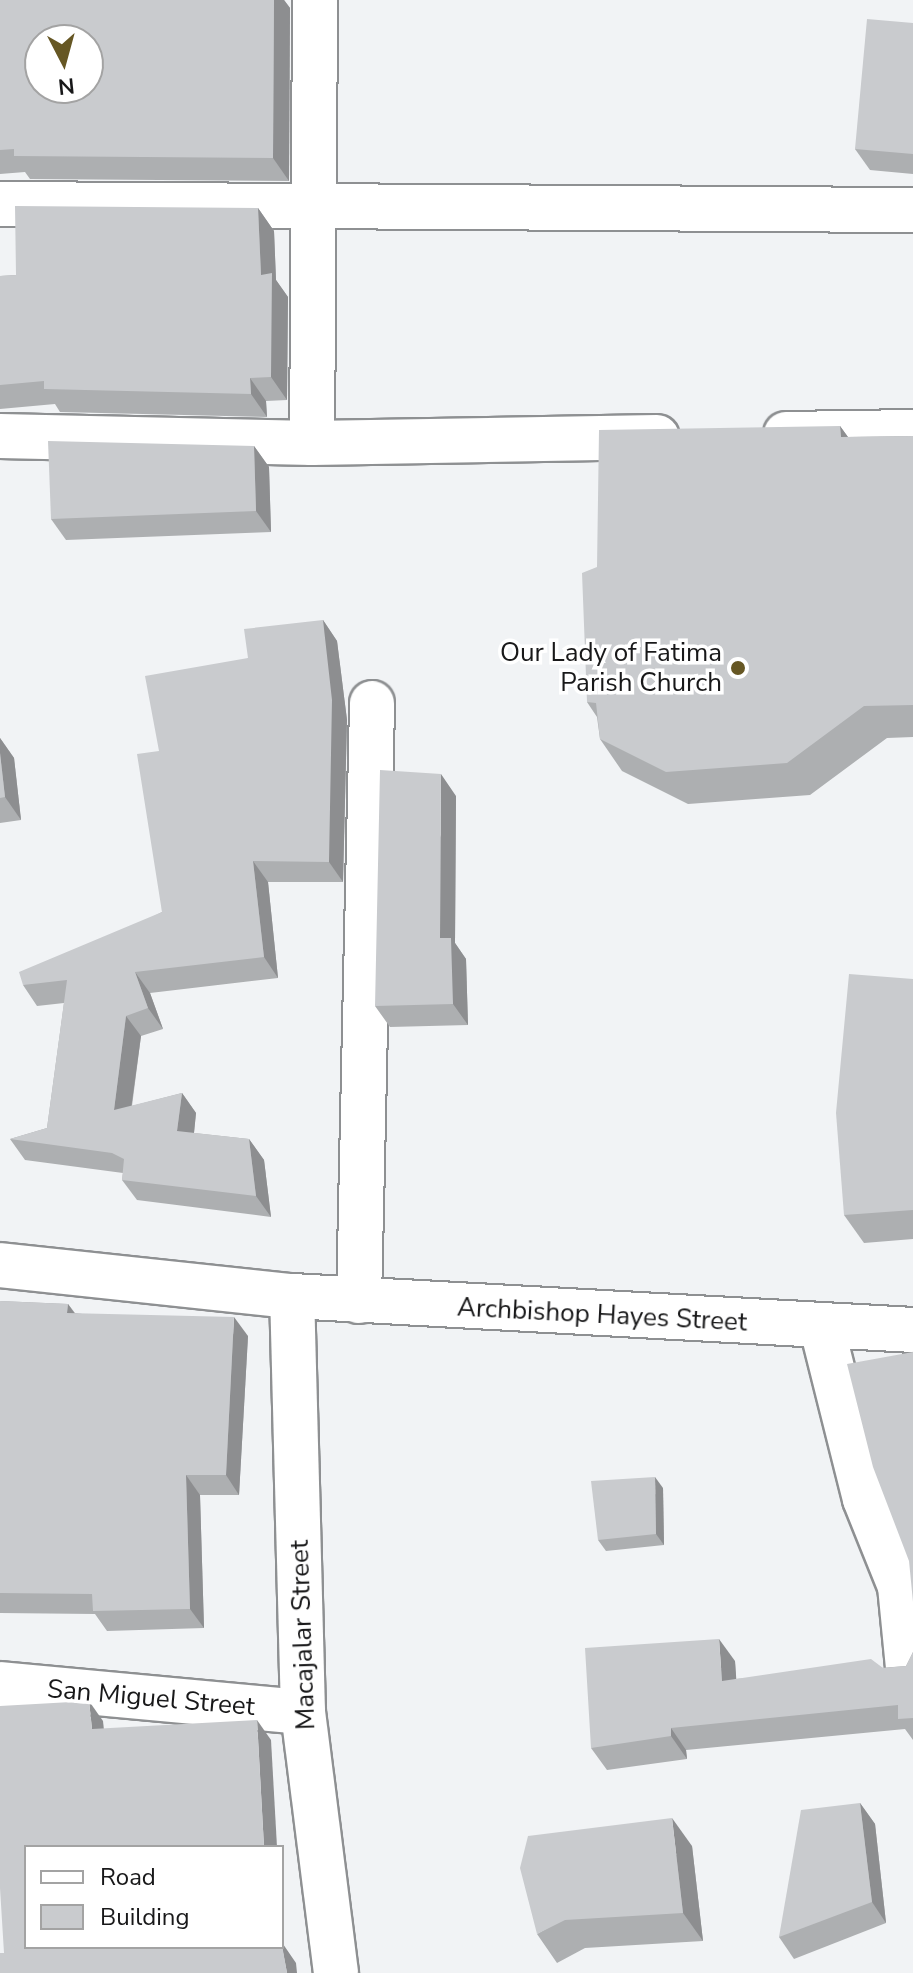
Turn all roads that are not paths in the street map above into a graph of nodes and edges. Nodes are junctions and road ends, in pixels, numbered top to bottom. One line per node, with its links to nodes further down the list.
1 (315, 0): 3 (street)
2 (0, 204): 3 (street)
3 (316, 208): 4 (street); 7 (street)
4 (913, 210)
5 (913, 432): 7 (street)
6 (0, 436): 7 (street)
7 (312, 443)
8 (372, 703): 11 (street)
9 (0, 1265): 10 (street, Archbishop Hayes Street)
10 (292, 1296): 11 (street, Archbishop Hayes Street); 16 (street, Macajalar Street)
11 (359, 1301): 12 (street, Archbishop Hayes Street)
12 (822, 1328): 13 (street, Archbishop Hayes Street); 14 (street)
13 (913, 1330)
14 (908, 1668)
15 (0, 1684): 16 (street, San Miguel Street)
16 (303, 1712): 17 (street, Macajalar Street)
17 (336, 1973)

